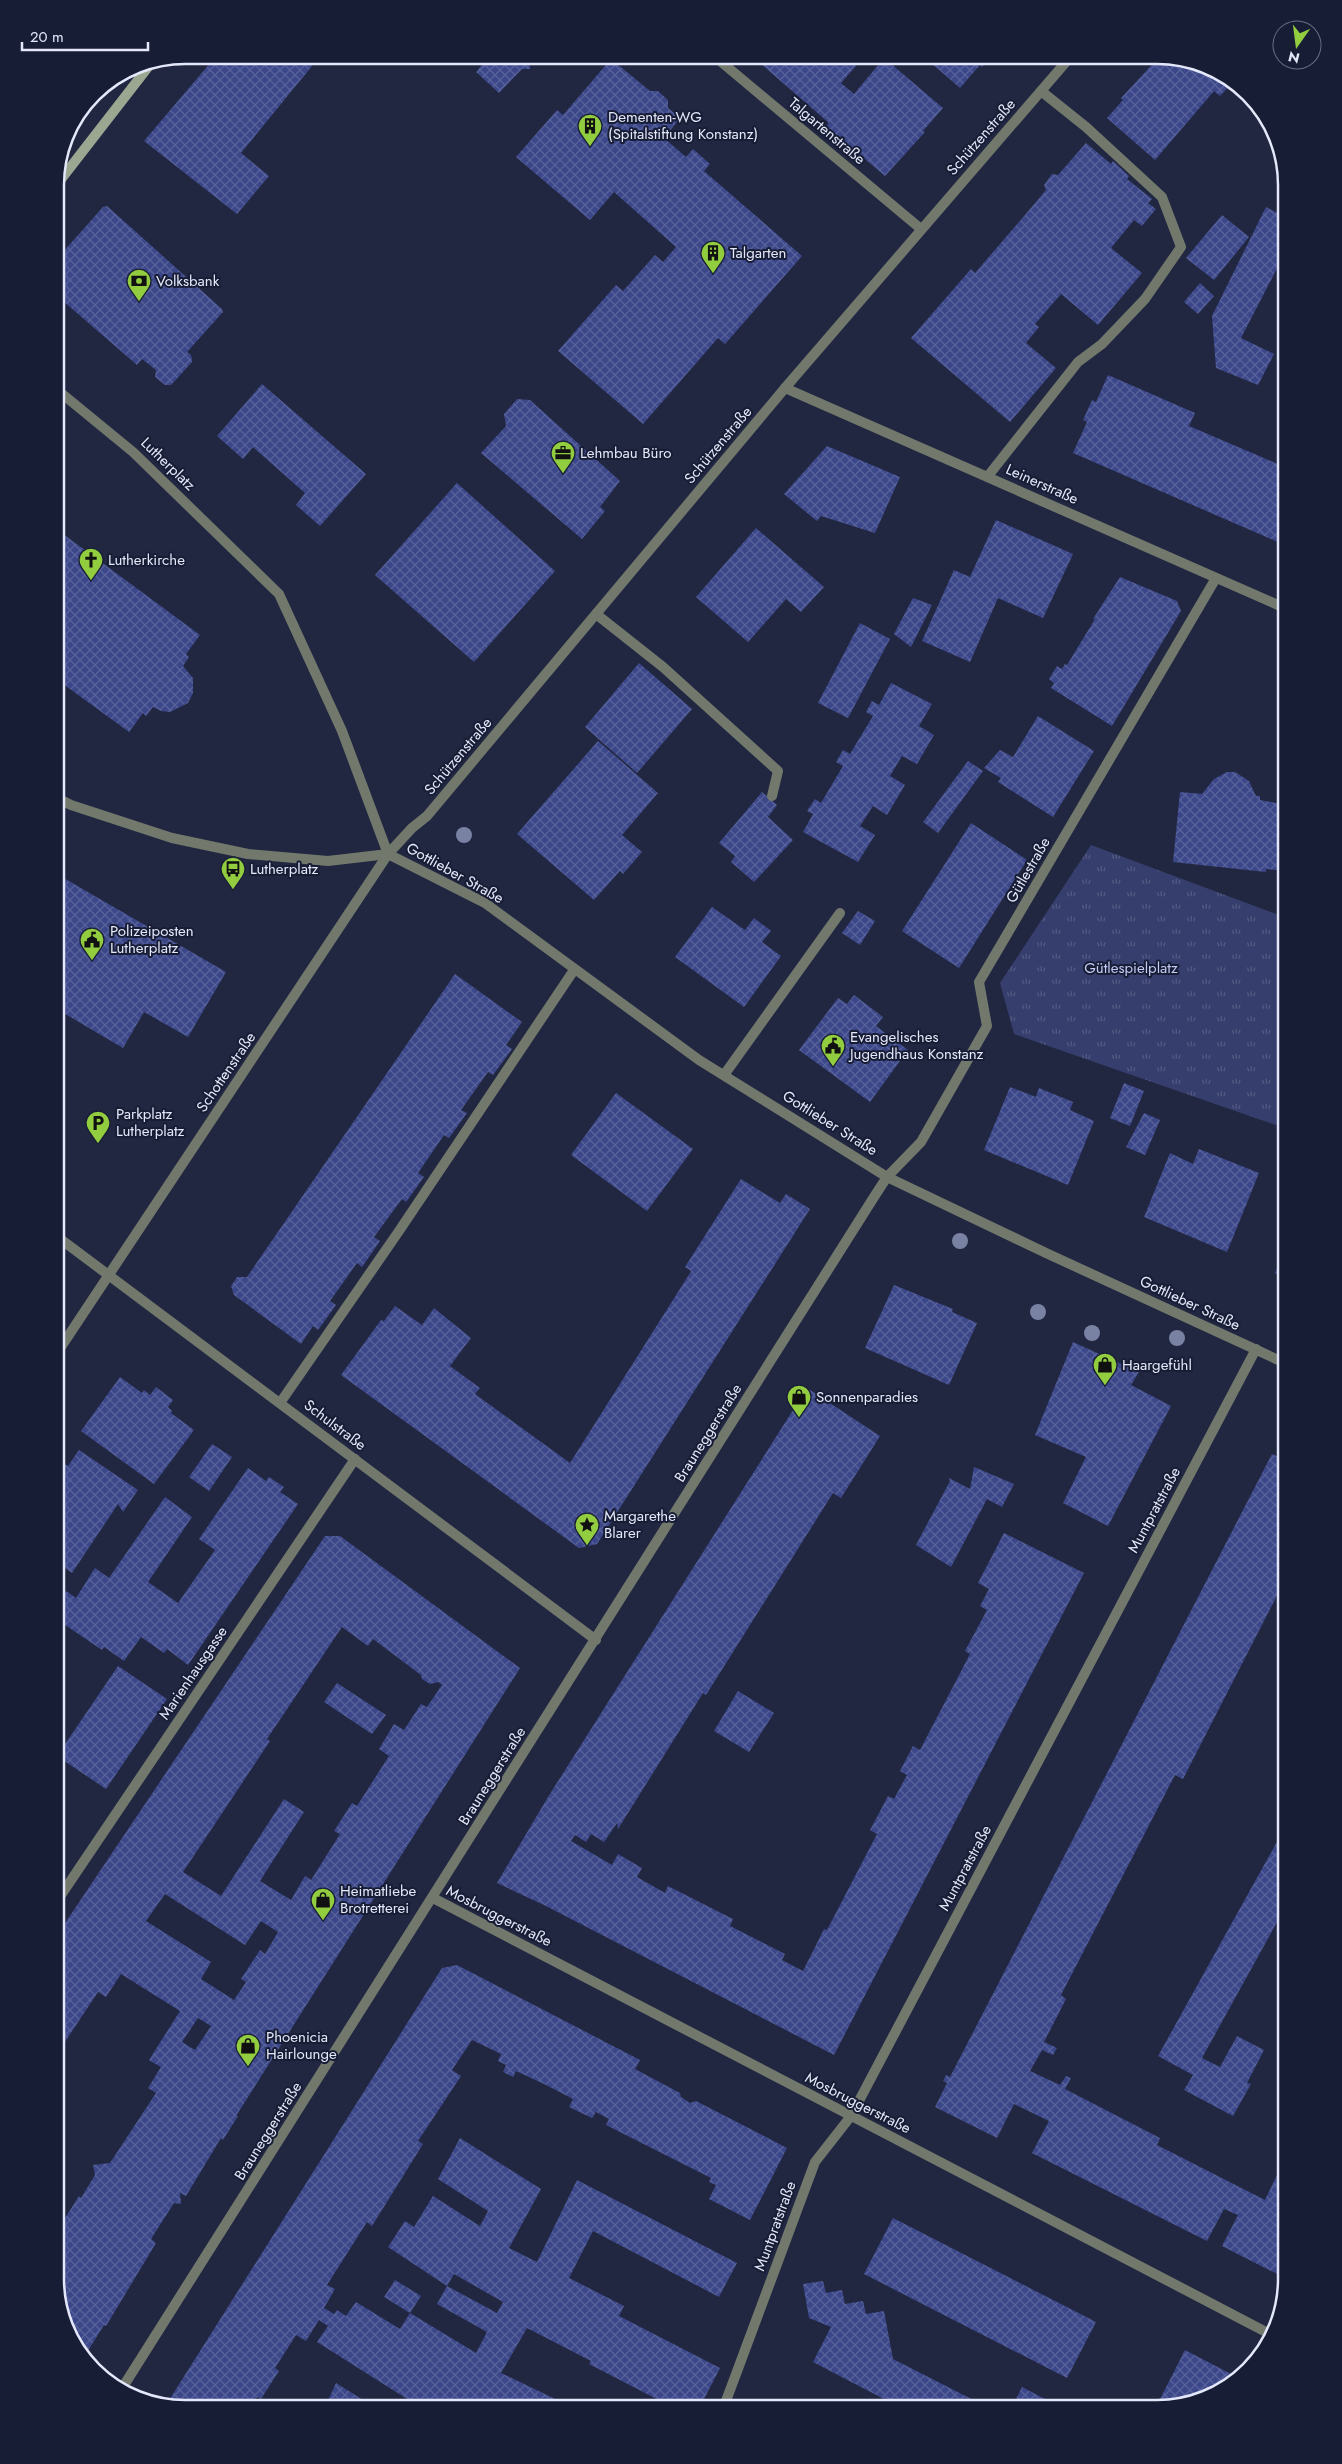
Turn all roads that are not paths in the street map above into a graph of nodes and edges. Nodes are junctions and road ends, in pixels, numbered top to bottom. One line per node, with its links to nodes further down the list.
1 (724, 64): 6 (street, Talgartenstraße)
2 (1064, 64): 4 (street, Schützenstraße)
3 (146, 70): 5 (main road)
4 (1041, 91): 6 (street, Schützenstraße); 9 (street)
5 (64, 175)
6 (921, 229): 7 (street, Schützenstraße)
7 (785, 388): 9 (street, Leinerstraße); 12 (street, Schützenstraße)
8 (64, 395): 15 (street, Lutherplatz)
9 (988, 476): 10 (street, Leinerstraße)
10 (1216, 578): 11 (street, Leinerstraße); 19 (street, Gütlestraße)
11 (1278, 605)
12 (596, 614): 13 (street); 15 (street, Schützenstraße)
13 (772, 796)
14 (64, 802): 15 (street)
15 (388, 854): 17 (street, Gottlieber Straße); 21 (street, Schottenstraße)
16 (840, 913): 18 (street)
17 (574, 970): 18 (street, Gottlieber Straße); 25 (street)
18 (724, 1075): 19 (street, Gottlieber Straße)
19 (887, 1177): 23 (street, Gottlieber Straße); 27 (street, Brauneggerstraße)
20 (64, 1242): 21 (street, Schulstraße)
21 (109, 1275): 22 (street, Schottenstraße); 25 (street, Schulstraße)
22 (64, 1342)
23 (1256, 1349): 24 (street, Gottlieber Straße); 30 (street, Muntpratstraße)
24 (1278, 1360)
25 (280, 1403): 26 (street, Schulstraße)
26 (355, 1460): 27 (street, Schulstraße); 28 (street, Marienhausgasse)
27 (596, 1640): 29 (street, Brauneggerstraße)
28 (64, 1891)
29 (433, 1898): 30 (street, Mosbruggerstraße); 32 (street, Brauneggerstraße)
30 (851, 2116): 31 (street, Mosbruggerstraße); 33 (street, Muntpratstraße)
31 (1266, 2332)
32 (125, 2384)
33 (725, 2400)

